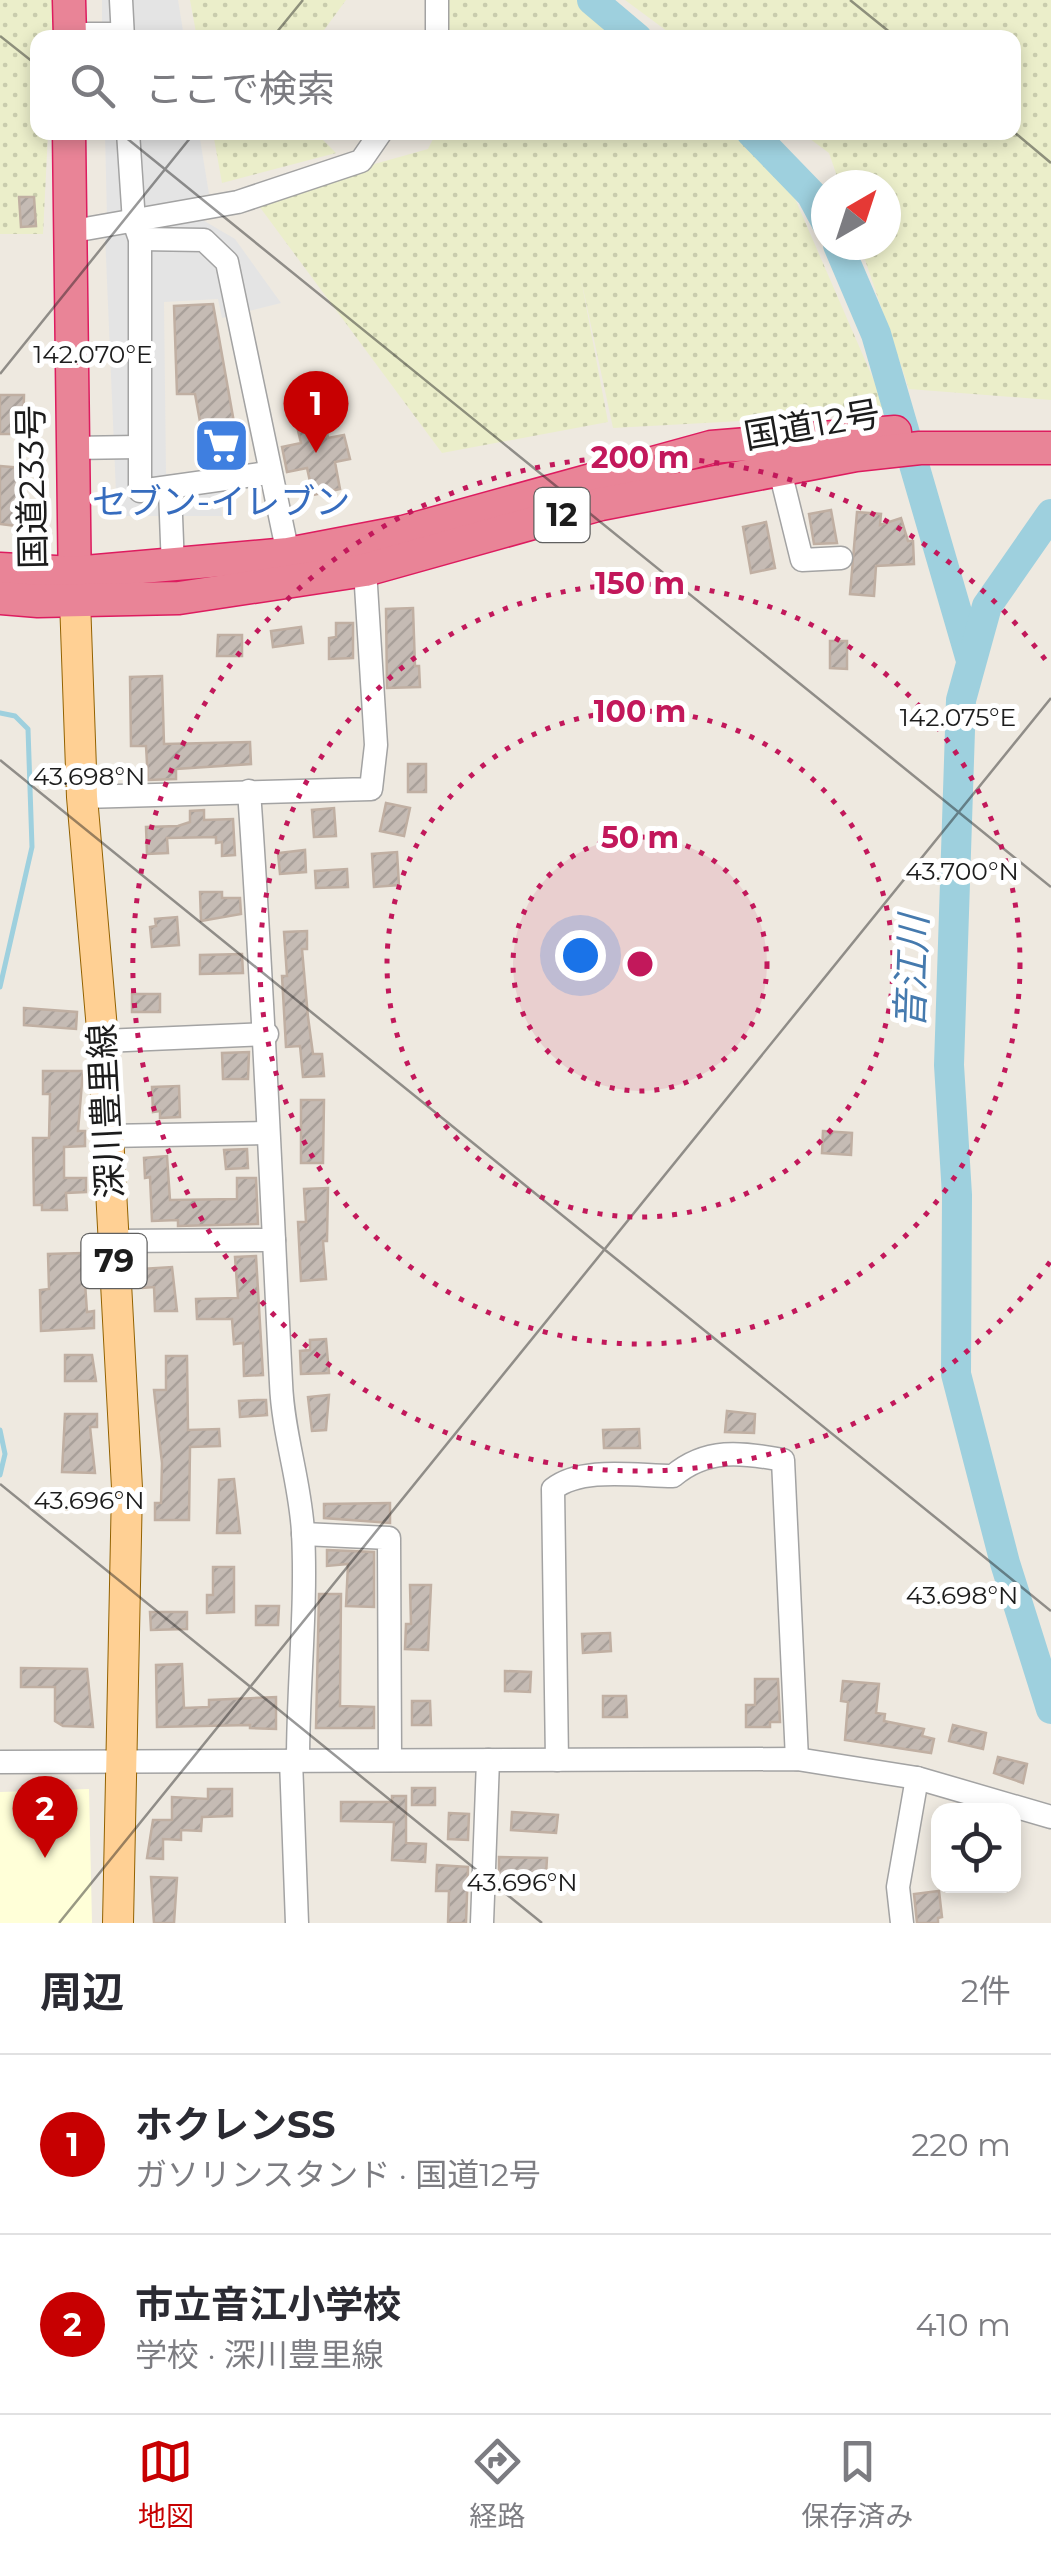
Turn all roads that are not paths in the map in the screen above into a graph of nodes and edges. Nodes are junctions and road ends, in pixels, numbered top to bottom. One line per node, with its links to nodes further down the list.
1 (70, 0): 4 (highway)
2 (121, 0): 5 (street)
3 (437, 0): 6 (street)
4 (70, 30)
5 (123, 30)
6 (437, 30)
7 (69, 140): 11 (highway, 国道233号)
8 (129, 140): 10 (street)
9 (375, 140): 10 (street)
10 (137, 230): 11 (street); 13 (street); 17 (street)
11 (68, 232): 14 (highway, 国道233号)
12 (1051, 439): 19 (highway, 国道12号 / 12)
13 (139, 446): 14 (street); 18 (street)
14 (70, 448): 24 (highway, 国道233号)
15 (1051, 448): 16 (highway, 国道12号 / 12)
16 (780, 470): 20 (street); 23 (highway, 国道12号 / 12)
17 (268, 474): 18 (street); 19 (street)
18 (170, 490): 21 (street)
19 (288, 554): 21 (highway, 国道12号 / 12)
20 (840, 558)
21 (173, 568): 24 (highway, 国道12号 / 12)
22 (0, 569): 24 (highway, 国道12号 / 12)
23 (364, 570): 24 (highway, 国道12号 / 12); 26 (street)
24 (74, 587): 25 (highway, 国道12号 / 12); 27 (main road, 深川豊里線 / 79)
25 (0, 598)
26 (249, 791): 27 (street); 28 (street)
27 (82, 797): 29 (main road, 深川豊里線 / 79)
28 (267, 1034): 29 (street); 30 (street)
29 (103, 1041): 31 (main road, 深川豊里線 / 79)
30 (268, 1133): 31 (street); 32 (street)
31 (107, 1136): 33 (main road, 深川豊里線 / 79)
32 (274, 1240): 33 (street); 34 (street)
33 (113, 1241): 36 (main road, 深川豊里線 / 79)
34 (303, 1534): 37 (street); 38 (street)
35 (797, 1759): 40 (street); 40 (street); 42 (street)
36 (122, 1760): 37 (street); 41 (street); 44 (main road, 深川豊里線 / 79)
37 (294, 1760): 38 (street); 45 (street)
38 (390, 1760): 39 (street)
39 (488, 1760): 40 (street); 46 (street)
40 (557, 1760)
41 (0, 1762)
42 (917, 1778): 43 (street); 47 (street)
43 (1051, 1818)
44 (118, 1923)
45 (297, 1923)
46 (482, 1923)
47 (902, 1923)

